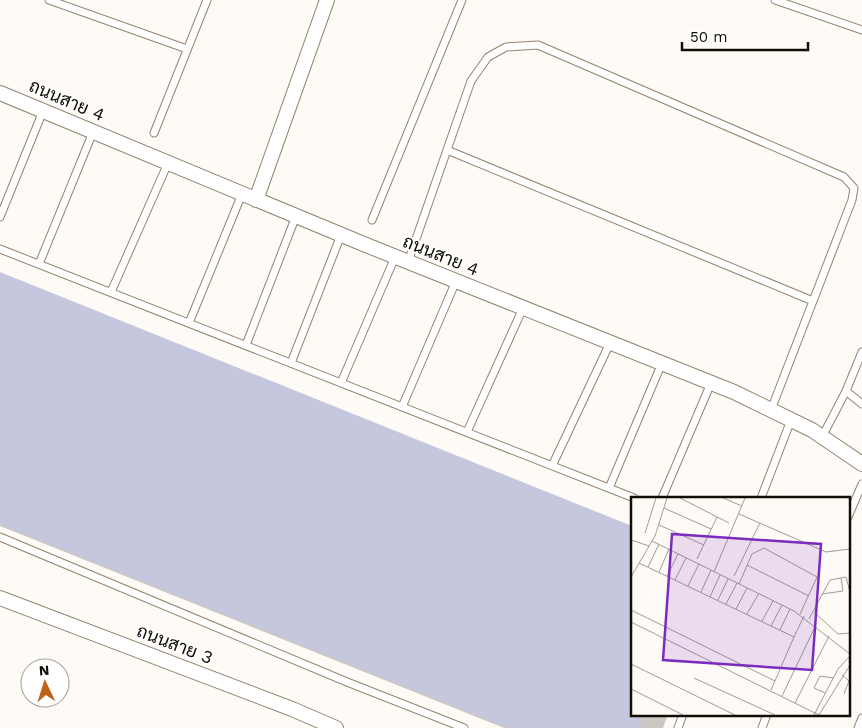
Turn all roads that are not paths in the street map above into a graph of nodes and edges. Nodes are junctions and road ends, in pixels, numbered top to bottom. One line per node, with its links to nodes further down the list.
1 (49, 0): 7 (lane)
2 (207, 0): 7 (lane)
3 (327, 0): 15 (street)
4 (462, 0): 18 (lane)
5 (775, 0): 6 (lane)
6 (862, 30)
7 (188, 49): 11 (lane)
8 (0, 93): 9 (street, ถนนสาย 4)
9 (43, 110): 10 (street, ถนนสาย 4); 17 (lane)
10 (94, 132): 13 (street, ถนนสาย 4); 22 (lane)
11 (154, 133)
12 (447, 150): 21 (lane); 25 (lane); 25 (lane)
13 (168, 163): 14 (street, ถนนสาย 4); 24 (lane)
14 (242, 194): 15 (street, ถนนสาย 4); 27 (lane)
15 (256, 200): 16 (street, ถนนสาย 4)
16 (296, 216): 19 (street, ถนนสาย 4); 29 (lane)
17 (0, 217)
18 (372, 220)
19 (341, 235): 21 (street, ถนนสาย 4); 31 (lane)
20 (0, 249): 22 (lane)
21 (401, 259): 23 (street, ถนนสาย 4); 33 (lane)
22 (39, 264): 24 (lane)
23 (456, 281): 26 (street, ถนนสาย 4); 37 (lane)
24 (111, 292): 27 (lane)
25 (813, 301): 38 (lane)
26 (523, 308): 28 (street, ถนนสาย 4); 40 (lane)
27 (189, 323): 29 (lane)
28 (610, 343): 32 (street, ถนนสาย 4); 43 (lane)
29 (246, 345): 31 (lane)
30 (862, 352): 35 (lane)
31 (291, 363): 33 (lane)
32 (662, 363): 34 (street, ถนนสาย 4); 45 (lane)
33 (341, 383): 37 (lane)
34 (712, 383): 38 (street, ถนนสาย 4); 47 (lane)
35 (846, 391): 36 (lane); 41 (lane)
36 (862, 404)
37 (402, 407): 40 (lane)
38 (771, 410): 39 (street, ถนนสาย 4)
39 (790, 420): 41 (street, ถนนสาย 4); 48 (lane)
40 (467, 432): 43 (lane)
41 (822, 437): 42 (street, ถนนสาย 4)
42 (862, 464)
43 (552, 466): 45 (lane)
44 (862, 484): 49 (lane)
45 (609, 488): 46 (lane)
46 (632, 497)
47 (662, 497)
48 (761, 497)
49 (850, 512)
50 (0, 537): 55 (lane)
51 (0, 598): 54 (street, ถนนสาย 3)
52 (766, 716): 56 (lane)
53 (862, 718): 57 (lane)
54 (336, 728)
55 (464, 728)
56 (762, 728)
57 (858, 728)

